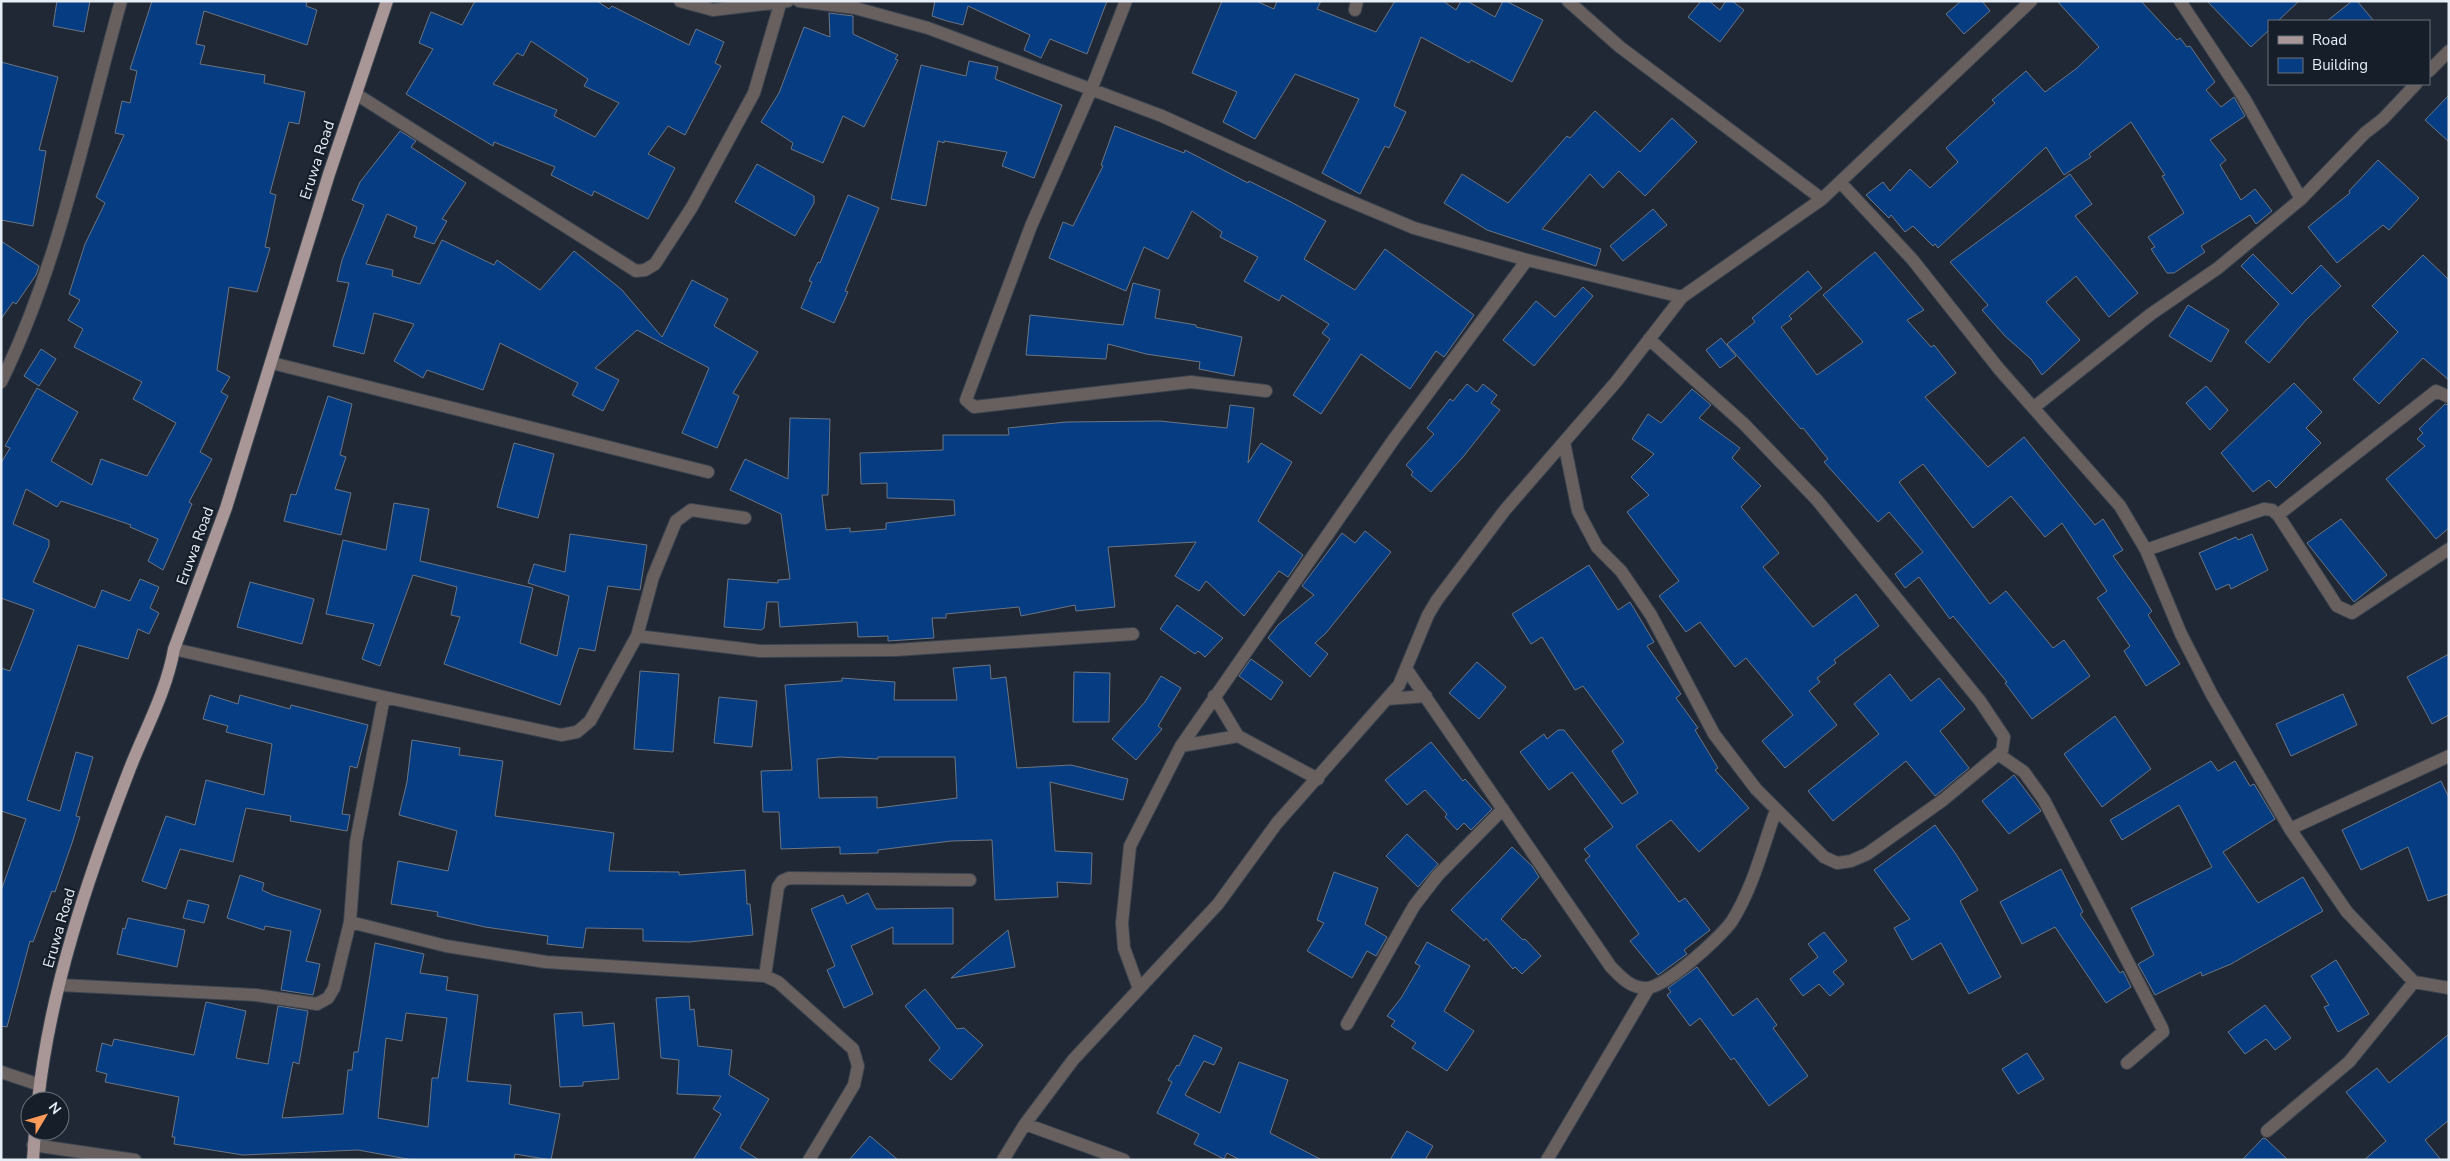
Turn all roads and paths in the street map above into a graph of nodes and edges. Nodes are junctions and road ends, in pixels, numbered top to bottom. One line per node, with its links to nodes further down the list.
1 (121, 1): 22 (street)
2 (386, 1): 14 (main road, Eruwa Road)
3 (680, 1): 9 (street)
4 (799, 1): 13 (street)
5 (1126, 1): 13 (street)
6 (1568, 1): 16 (street)
7 (2031, 1): 15 (street)
8 (2180, 1): 17 (street)
9 (784, 2): 14 (street)
10 (2449, 51): 11 (street)
11 (2430, 70)
12 (2415, 85): 17 (street)
13 (1091, 90): 18 (street); 23 (street)
14 (356, 94): 21 (main road, Eruwa Road)
15 (1840, 182): 16 (street); 25 (street)
16 (1822, 199): 19 (street)
17 (2301, 200): 25 (street)
18 (1527, 260): 19 (street); 36 (street)
19 (1682, 297): 20 (street)
20 (1649, 340): 26 (street); 42 (street)
21 (272, 363): 27 (street); 34 (main road, Eruwa Road)
22 (3, 375)
23 (1266, 391)
24 (2449, 397): 28 (street)
25 (2033, 408): 31 (street)
26 (1564, 442): 35 (street); 46 (street)
27 (708, 472)
28 (2278, 515): 30 (street); 31 (street)
29 (745, 518): 33 (street)
30 (2449, 549)
31 (2146, 550): 47 (street)
32 (1133, 634): 33 (street)
33 (637, 636): 38 (street)
34 (174, 649): 38 (street); 52 (main road, Eruwa Road)
35 (1407, 670): 37 (street); 39 (street)
36 (1214, 696): 40 (street); 41 (street)
37 (1426, 696): 39 (street); 45 (street)
38 (384, 697): 49 (street)
39 (1387, 699): 44 (street)
40 (1238, 736): 41 (street); 44 (street)
41 (1181, 746): 55 (street)
42 (1998, 754): 46 (street); 57 (street)
43 (2449, 756): 47 (street)
44 (1318, 779): 55 (street)
45 (1503, 808): 53 (street); 56 (street)
46 (1776, 810): 53 (street)
47 (2290, 829): 51 (street)
48 (970, 880): 50 (street)
49 (350, 922): 50 (street); 52 (street)
50 (765, 976): 67 (street)
51 (2414, 982): 54 (street); 62 (street)
52 (60, 985): 59 (main road, Eruwa Road)
53 (1648, 988): 70 (street)
54 (2449, 988)
55 (1139, 989): 61 (street)
56 (1347, 1024)
57 (2127, 1063)
58 (1, 1072): 59 (street)
59 (40, 1085): 60 (main road, Eruwa Road)
60 (39, 1091)
61 (1025, 1124): 68 (street); 69 (street)
62 (2267, 1131)
63 (34, 1141): 64 (main road)
64 (33, 1145): 65 (main road); 66 (street)
65 (33, 1160)
66 (135, 1160)
67 (809, 1160)
68 (1003, 1160)
69 (1124, 1160)
70 (1547, 1160)

